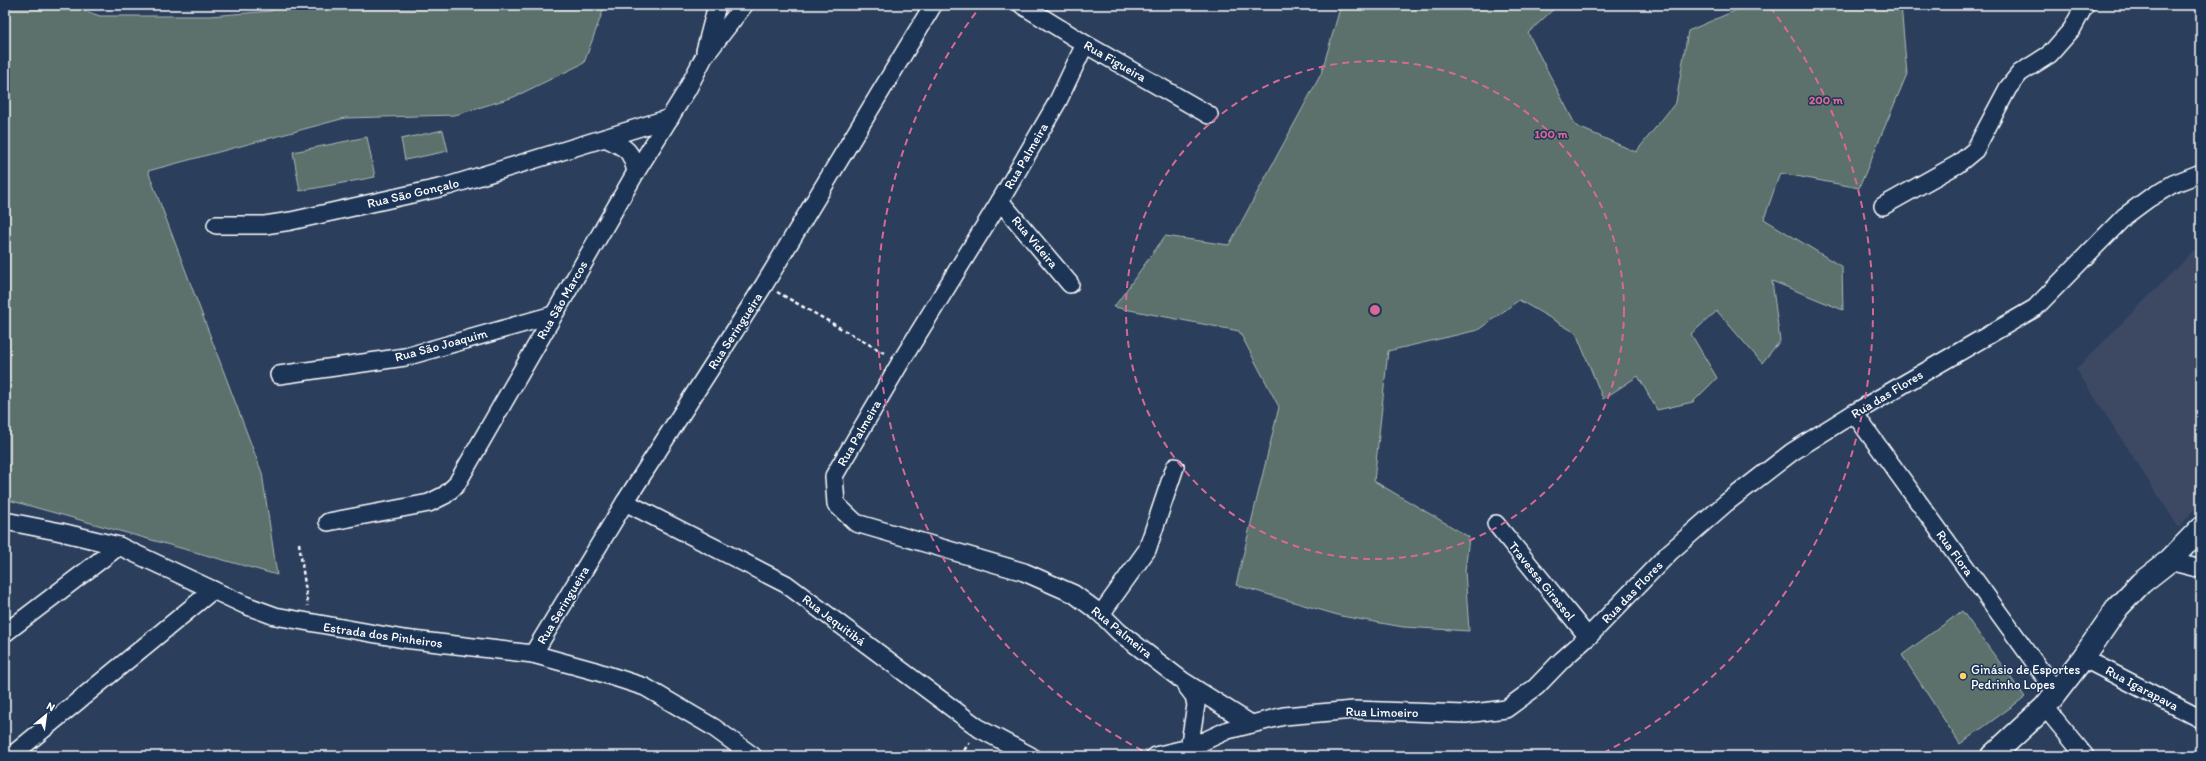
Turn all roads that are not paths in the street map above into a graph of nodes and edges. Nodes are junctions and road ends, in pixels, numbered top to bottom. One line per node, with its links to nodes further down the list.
1 (717, 5): 7 (street)
2 (744, 5): 7 (street, Rua São Marcos)
3 (933, 5): 21 (street, Rua Seringueira)
4 (1022, 5): 6 (street, Rua Figueira)
5 (2085, 5): 14 (street)
6 (1085, 44): 8 (street, Rua Figueira); 13 (street, Rua Palmeira)
7 (704, 57): 9 (street, Rua São Marcos)
8 (1209, 115)
9 (670, 118): 10 (street, Rua São Gonçalo); 11 (street, Rua São Marcos)
10 (605, 138): 11 (street); 15 (street, Rua São Gonçalo)
11 (636, 172): 17 (street, Rua São Marcos)
12 (2201, 173): 19 (street, Rua das Flores)
13 (1000, 200): 16 (street, Rua Videira); 30 (street, Rua Palmeira)
14 (1883, 206)
15 (216, 225)
16 (1070, 284)
17 (553, 315): 18 (street, Rua São Joaquim); 23 (street, Rua São Marcos)
18 (279, 375)
19 (1854, 413): 32 (street, Rua das Flores); 36 (street, Rua Flora)
20 (1176, 467): 30 (street)
21 (625, 502): 33 (street, Rua Seringueira); 42 (street, Rua Jequitibá)
22 (5, 521): 26 (street, Estrada dos Pinheiros)
23 (328, 522)
24 (1496, 524): 32 (street, Travessa Girassol)
25 (2201, 528): 27 (main road)
26 (119, 546): 29 (street, Estrada dos Pinheiros); 31 (street)
27 (2169, 561): 28 (street); 34 (main road)
28 (2201, 569)
29 (213, 590): 33 (street, Estrada dos Pinheiros); 40 (street)
30 (1101, 614): 35 (street, Rua Palmeira)
31 (5, 633)
32 (1588, 637): 38 (street, Rua Limoeiro)
33 (533, 654): 41 (street, Estrada dos Pinheiros)
34 (2083, 658): 36 (main road); 37 (street, Rua Igarapava)
35 (1183, 681): 38 (street, Rua Palmeira); 39 (street, Rua Palmeira)
36 (2050, 699): 44 (main road); 45 (street, Rua Flora)
37 (2201, 719)
38 (1251, 724): 39 (street, Rua Limoeiro)
39 (1189, 748): 43 (street, Rua Limoeiro)
40 (11, 756)
41 (753, 756)
42 (1031, 756)
43 (1155, 756)
44 (1992, 756)
45 (2085, 756)

